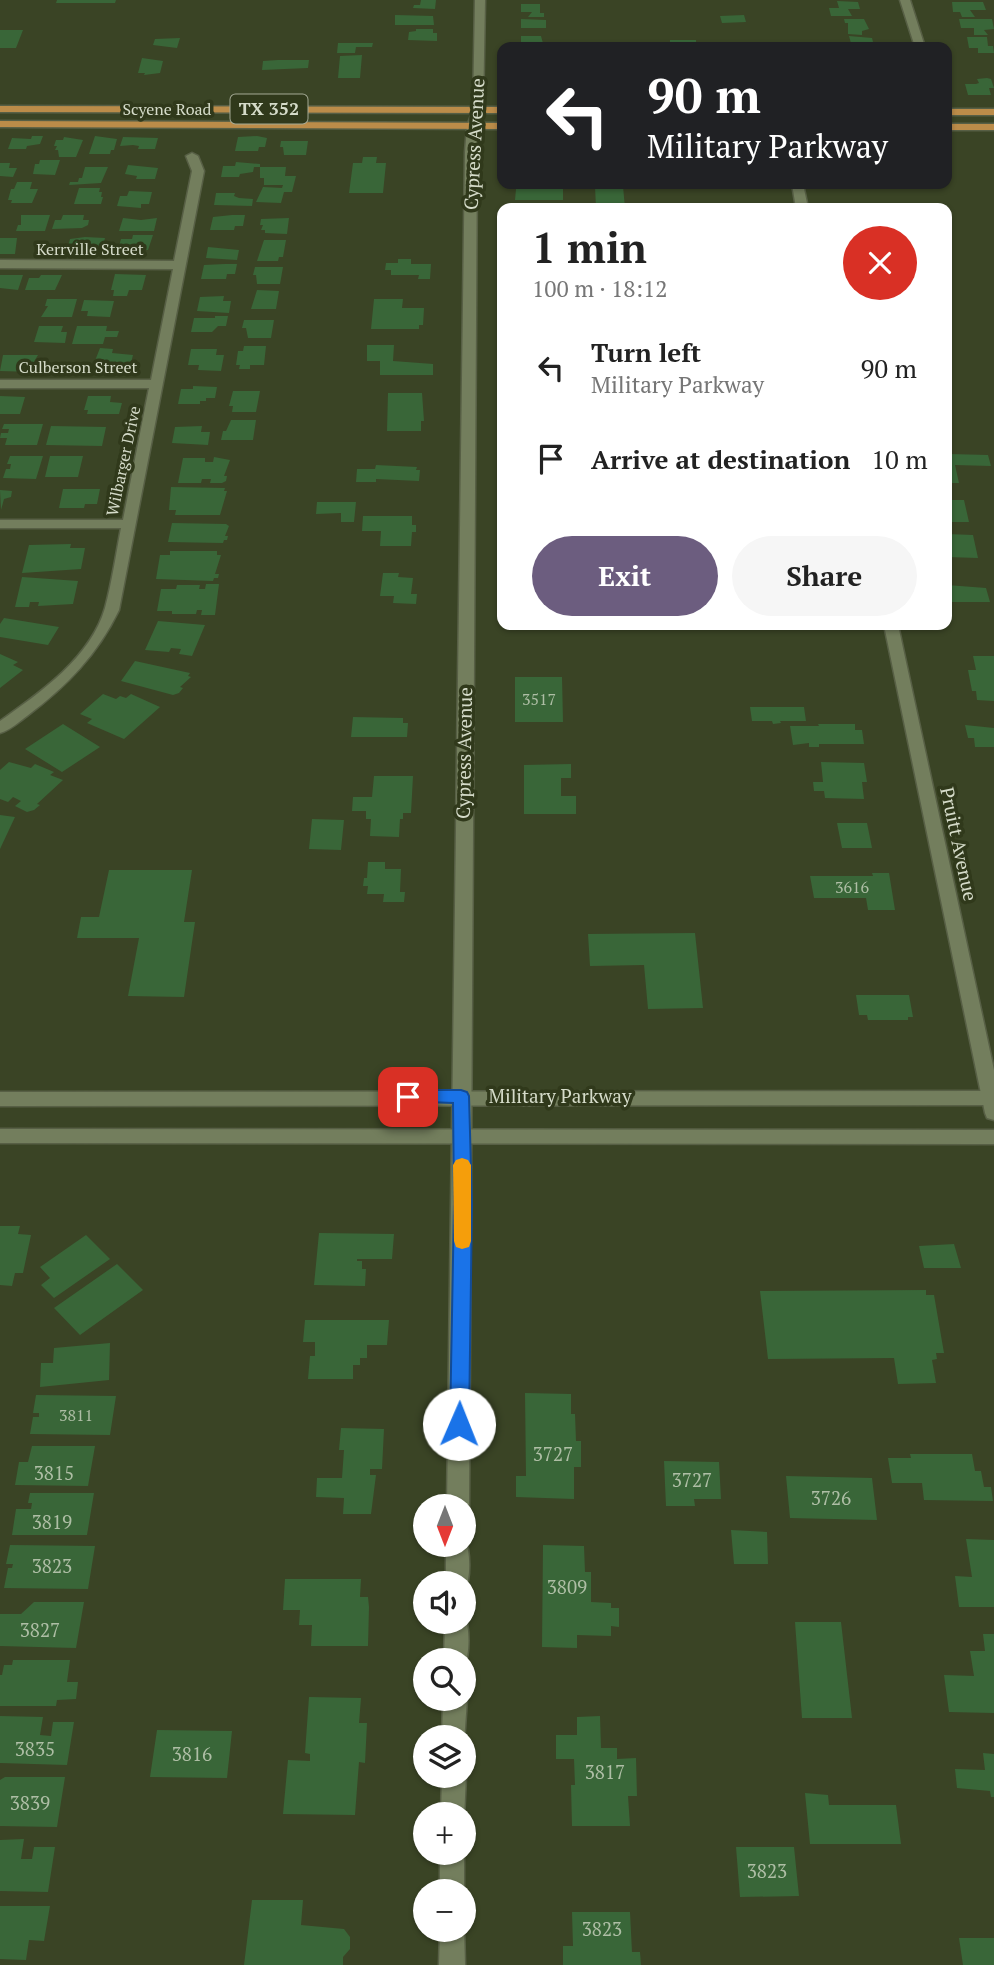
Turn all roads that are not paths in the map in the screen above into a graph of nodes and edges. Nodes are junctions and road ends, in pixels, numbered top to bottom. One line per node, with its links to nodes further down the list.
1 (480, 0): 8 (street, Cypress Avenue)
2 (905, 0): 3 (street)
3 (918, 42)
4 (1, 111): 8 (main road, Scyene Road / TX 352)
5 (497, 111): 8 (main road, Scyene Road / TX 352)
6 (952, 111): 7 (main road)
7 (994, 112)
8 (475, 118): 9 (main road, Scyene Road / TX 352); 10 (main road, Scyene Road / TX 352); 22 (street, Cypress Avenue)
9 (0, 124)
10 (497, 125)
11 (952, 127): 12 (main road)
12 (994, 127)
13 (192, 156): 15 (street, Wilbarger Drive)
14 (0, 264): 15 (street, Kerrville Street)
15 (181, 265): 17 (street, Wilbarger Drive)
16 (0, 384): 17 (street, Culberson Street)
17 (157, 384): 19 (street, Wilbarger Drive)
18 (0, 524): 19 (street)
19 (128, 524): 21 (street, Wilbarger Drive)
20 (892, 630): 24 (street, Pruitt Avenue)
21 (0, 729)
22 (461, 1096): 23 (street, Military Parkway); 24 (street, Military Parkway); 26 (street, Cypress Avenue)
23 (0, 1098)
24 (993, 1103)
25 (0, 1136): 26 (street)
26 (461, 1136): 27 (street); 28 (street, Cypress Avenue)
27 (994, 1138)
28 (458, 1494)
29 (452, 1942): 30 (street)
30 (452, 1965)

